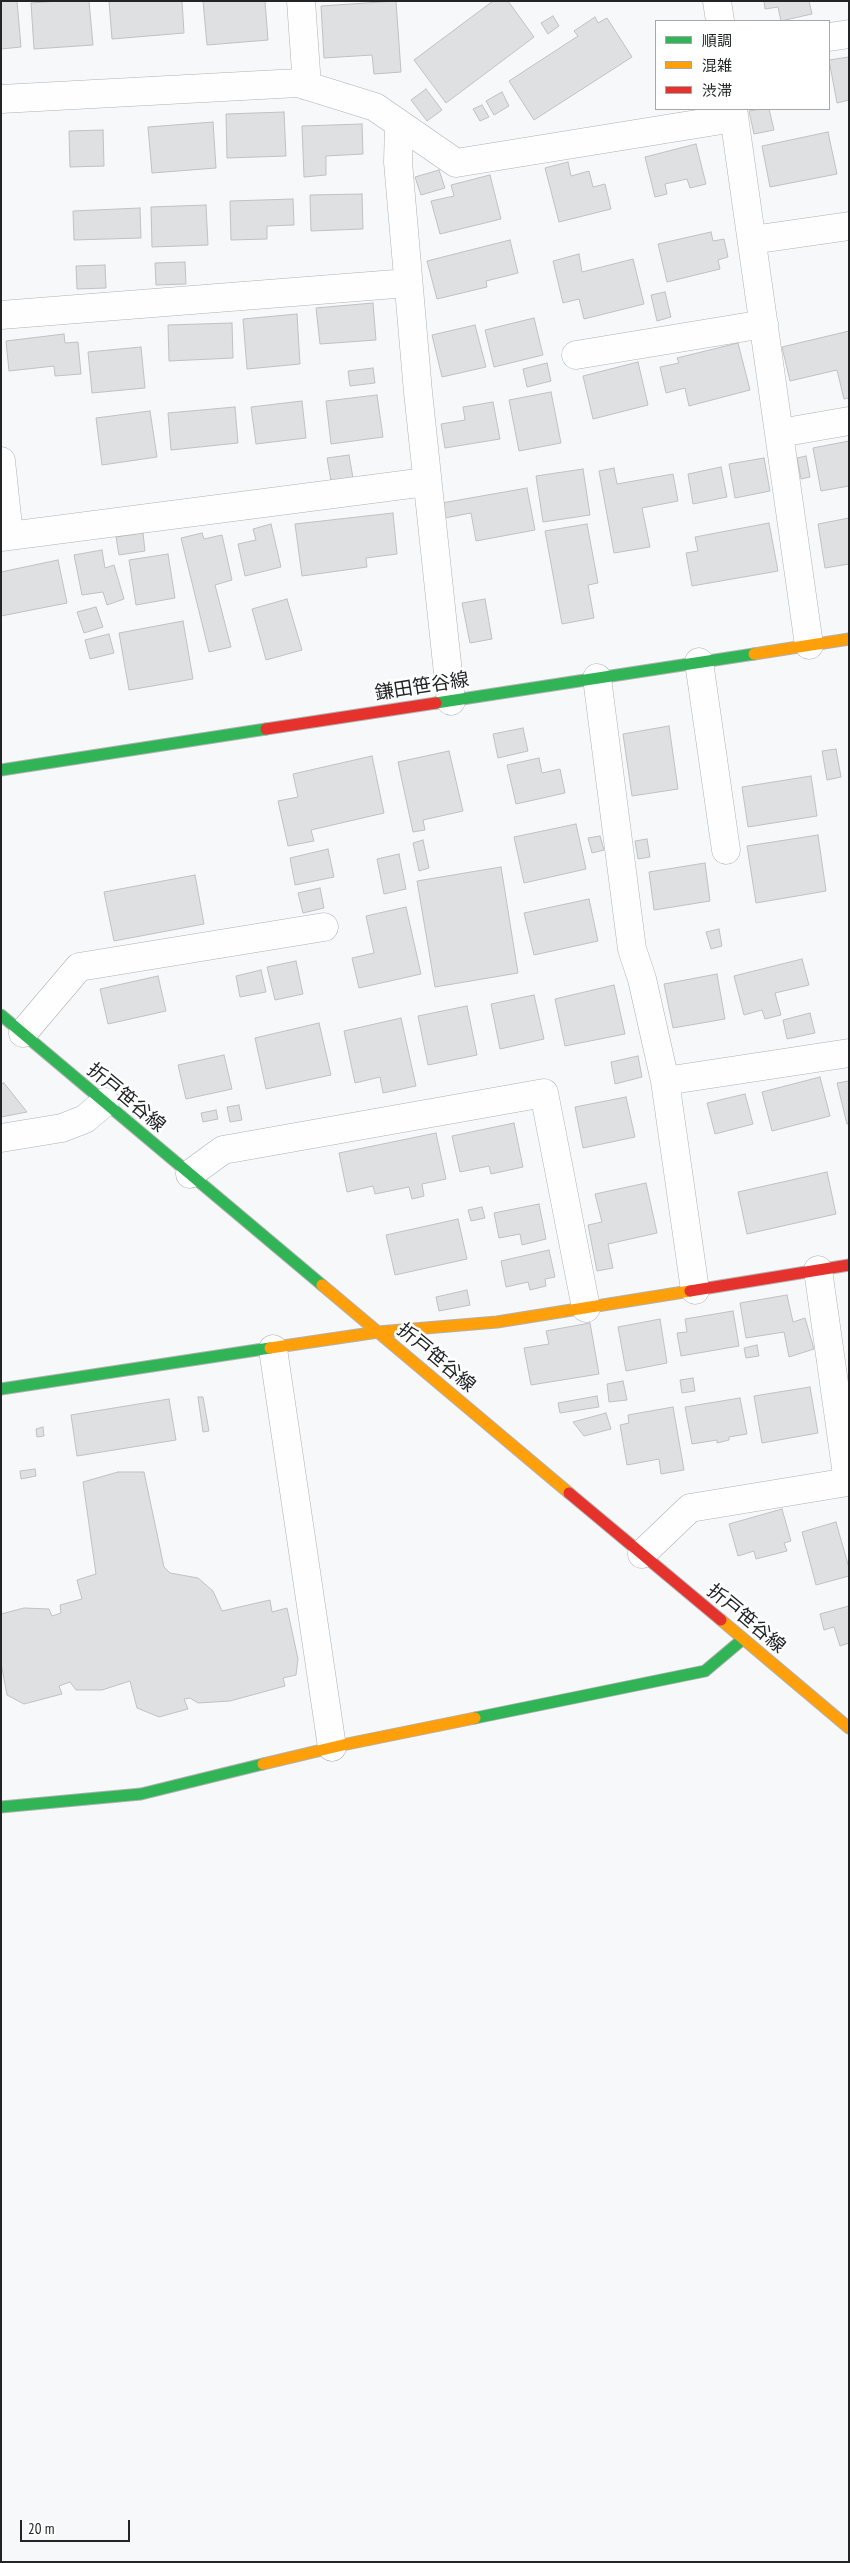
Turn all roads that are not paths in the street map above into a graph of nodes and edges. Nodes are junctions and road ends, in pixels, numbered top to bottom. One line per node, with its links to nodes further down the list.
1 (301, 1): 6 (street)
2 (717, 1): 3 (street)
3 (720, 20)
4 (849, 34): 5 (street)
5 (830, 37)
6 (307, 86): 7 (street); 9 (street)
7 (1, 99)
8 (734, 113): 9 (street); 11 (street)
9 (399, 124): 12 (street)
10 (849, 226): 11 (street)
11 (752, 240): 14 (street)
12 (408, 283): 13 (street); 19 (street)
13 (1, 315)
14 (764, 324): 15 (street); 17 (street)
15 (576, 355)
16 (849, 422): 17 (street)
17 (780, 433): 22 (street)
18 (1, 460): 20 (street)
19 (426, 482): 20 (street); 25 (street)
20 (5, 536)
21 (849, 639): 22 (street, 鎌田笹谷線)
22 (809, 645): 23 (street, 鎌田笹谷線)
23 (700, 662): 24 (street, 鎌田笹谷線); 27 (street)
24 (596, 678): 25 (street, 鎌田笹谷線); 32 (street)
25 (451, 701): 26 (street, 鎌田笹谷線)
26 (1, 770)
27 (726, 850)
28 (324, 927): 30 (street)
29 (1, 1015): 30 (street, 折戸笹谷線)
30 (23, 1033): 33 (street, 折戸笹谷線)
31 (849, 1053): 32 (street)
32 (665, 1082): 38 (street)
33 (105, 1102): 34 (street); 35 (street, 折戸笹谷線)
34 (1, 1138)
35 (190, 1174): 39 (street); 40 (street, 折戸笹谷線)
36 (849, 1265): 37 (street)
37 (818, 1270): 38 (street); 43 (street)
38 (695, 1290): 39 (street)
39 (586, 1308): 40 (street)
40 (378, 1332): 41 (street); 43 (street, 折戸笹谷線)
41 (273, 1349): 42 (street); 46 (street)
42 (1, 1389)
43 (642, 1554): 44 (street, 折戸笹谷線)
44 (743, 1639): 45 (street, 折戸笹谷線); 46 (street)
45 (849, 1728)
46 (332, 1747): 47 (street)
47 (1, 1807)

